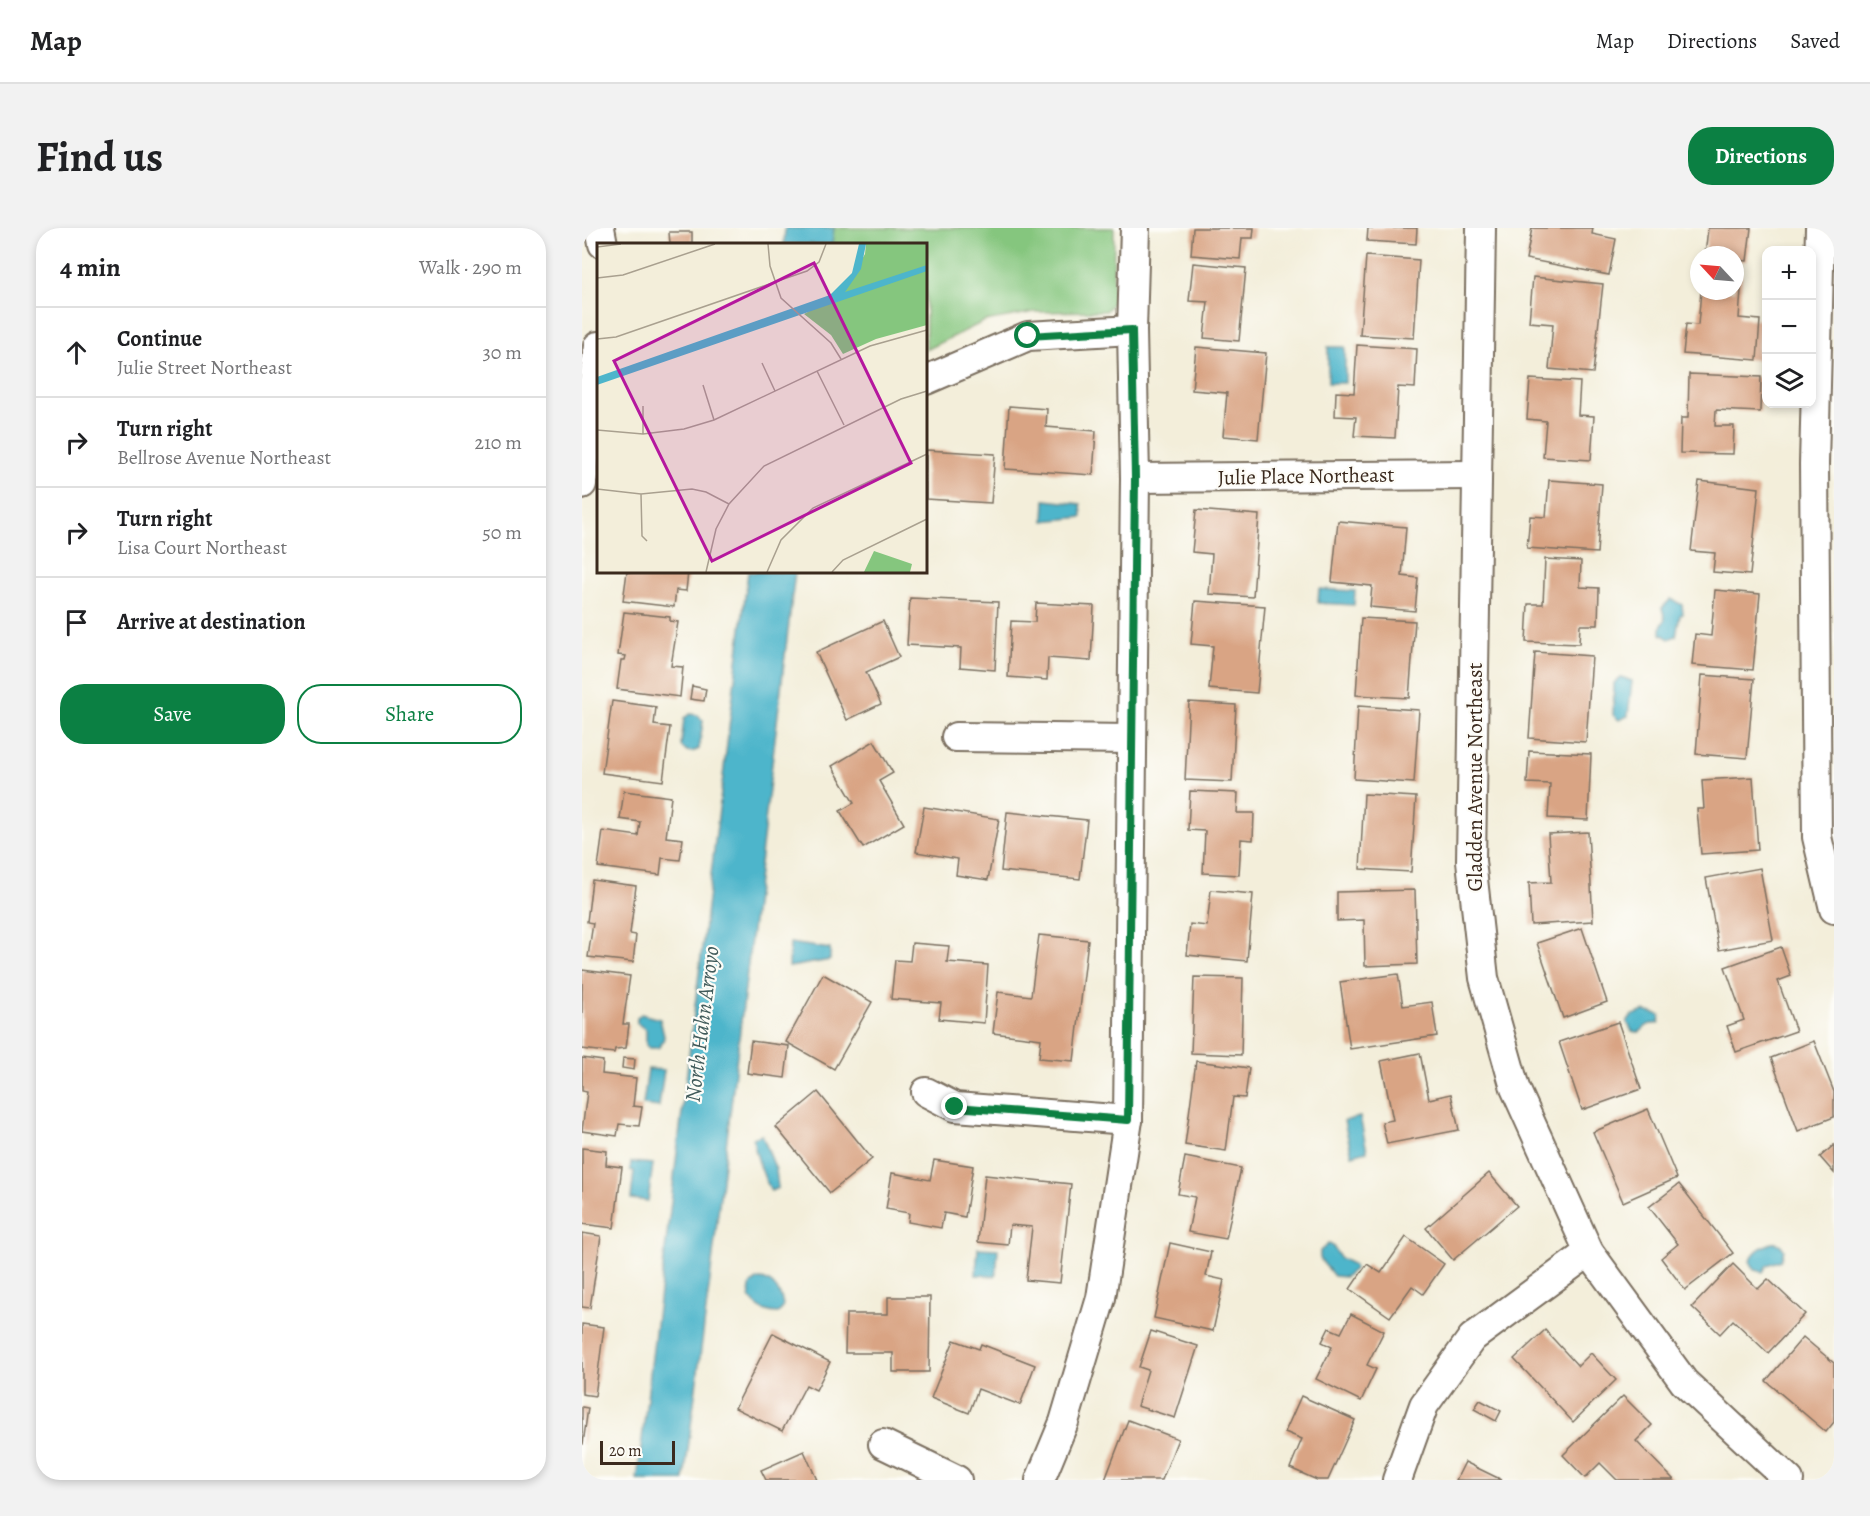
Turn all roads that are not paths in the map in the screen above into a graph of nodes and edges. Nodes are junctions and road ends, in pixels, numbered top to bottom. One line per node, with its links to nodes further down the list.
1 (600, 228): 5 (street)
2 (1135, 228): 6 (street)
3 (1480, 228): 10 (street, Gladden Avenue Northeast)
4 (1820, 228): 14 (street)
5 (603, 243)
6 (1132, 330): 8 (street); 11 (street)
7 (597, 358): 9 (street)
8 (927, 380)
9 (587, 474)
10 (1476, 475): 11 (street, Julie Place Northeast); 17 (street, Gladden Avenue Northeast)
11 (1135, 478): 13 (street)
12 (956, 737): 13 (street)
13 (1132, 739): 16 (street)
14 (1834, 909)
15 (926, 1092): 16 (street)
16 (1128, 1120): 20 (street)
17 (1589, 1252): 21 (street); 22 (street, Gladden Avenue Northeast)
18 (883, 1444): 19 (street)
19 (957, 1480)
20 (1040, 1480)
21 (1397, 1480)
22 (1789, 1480)

